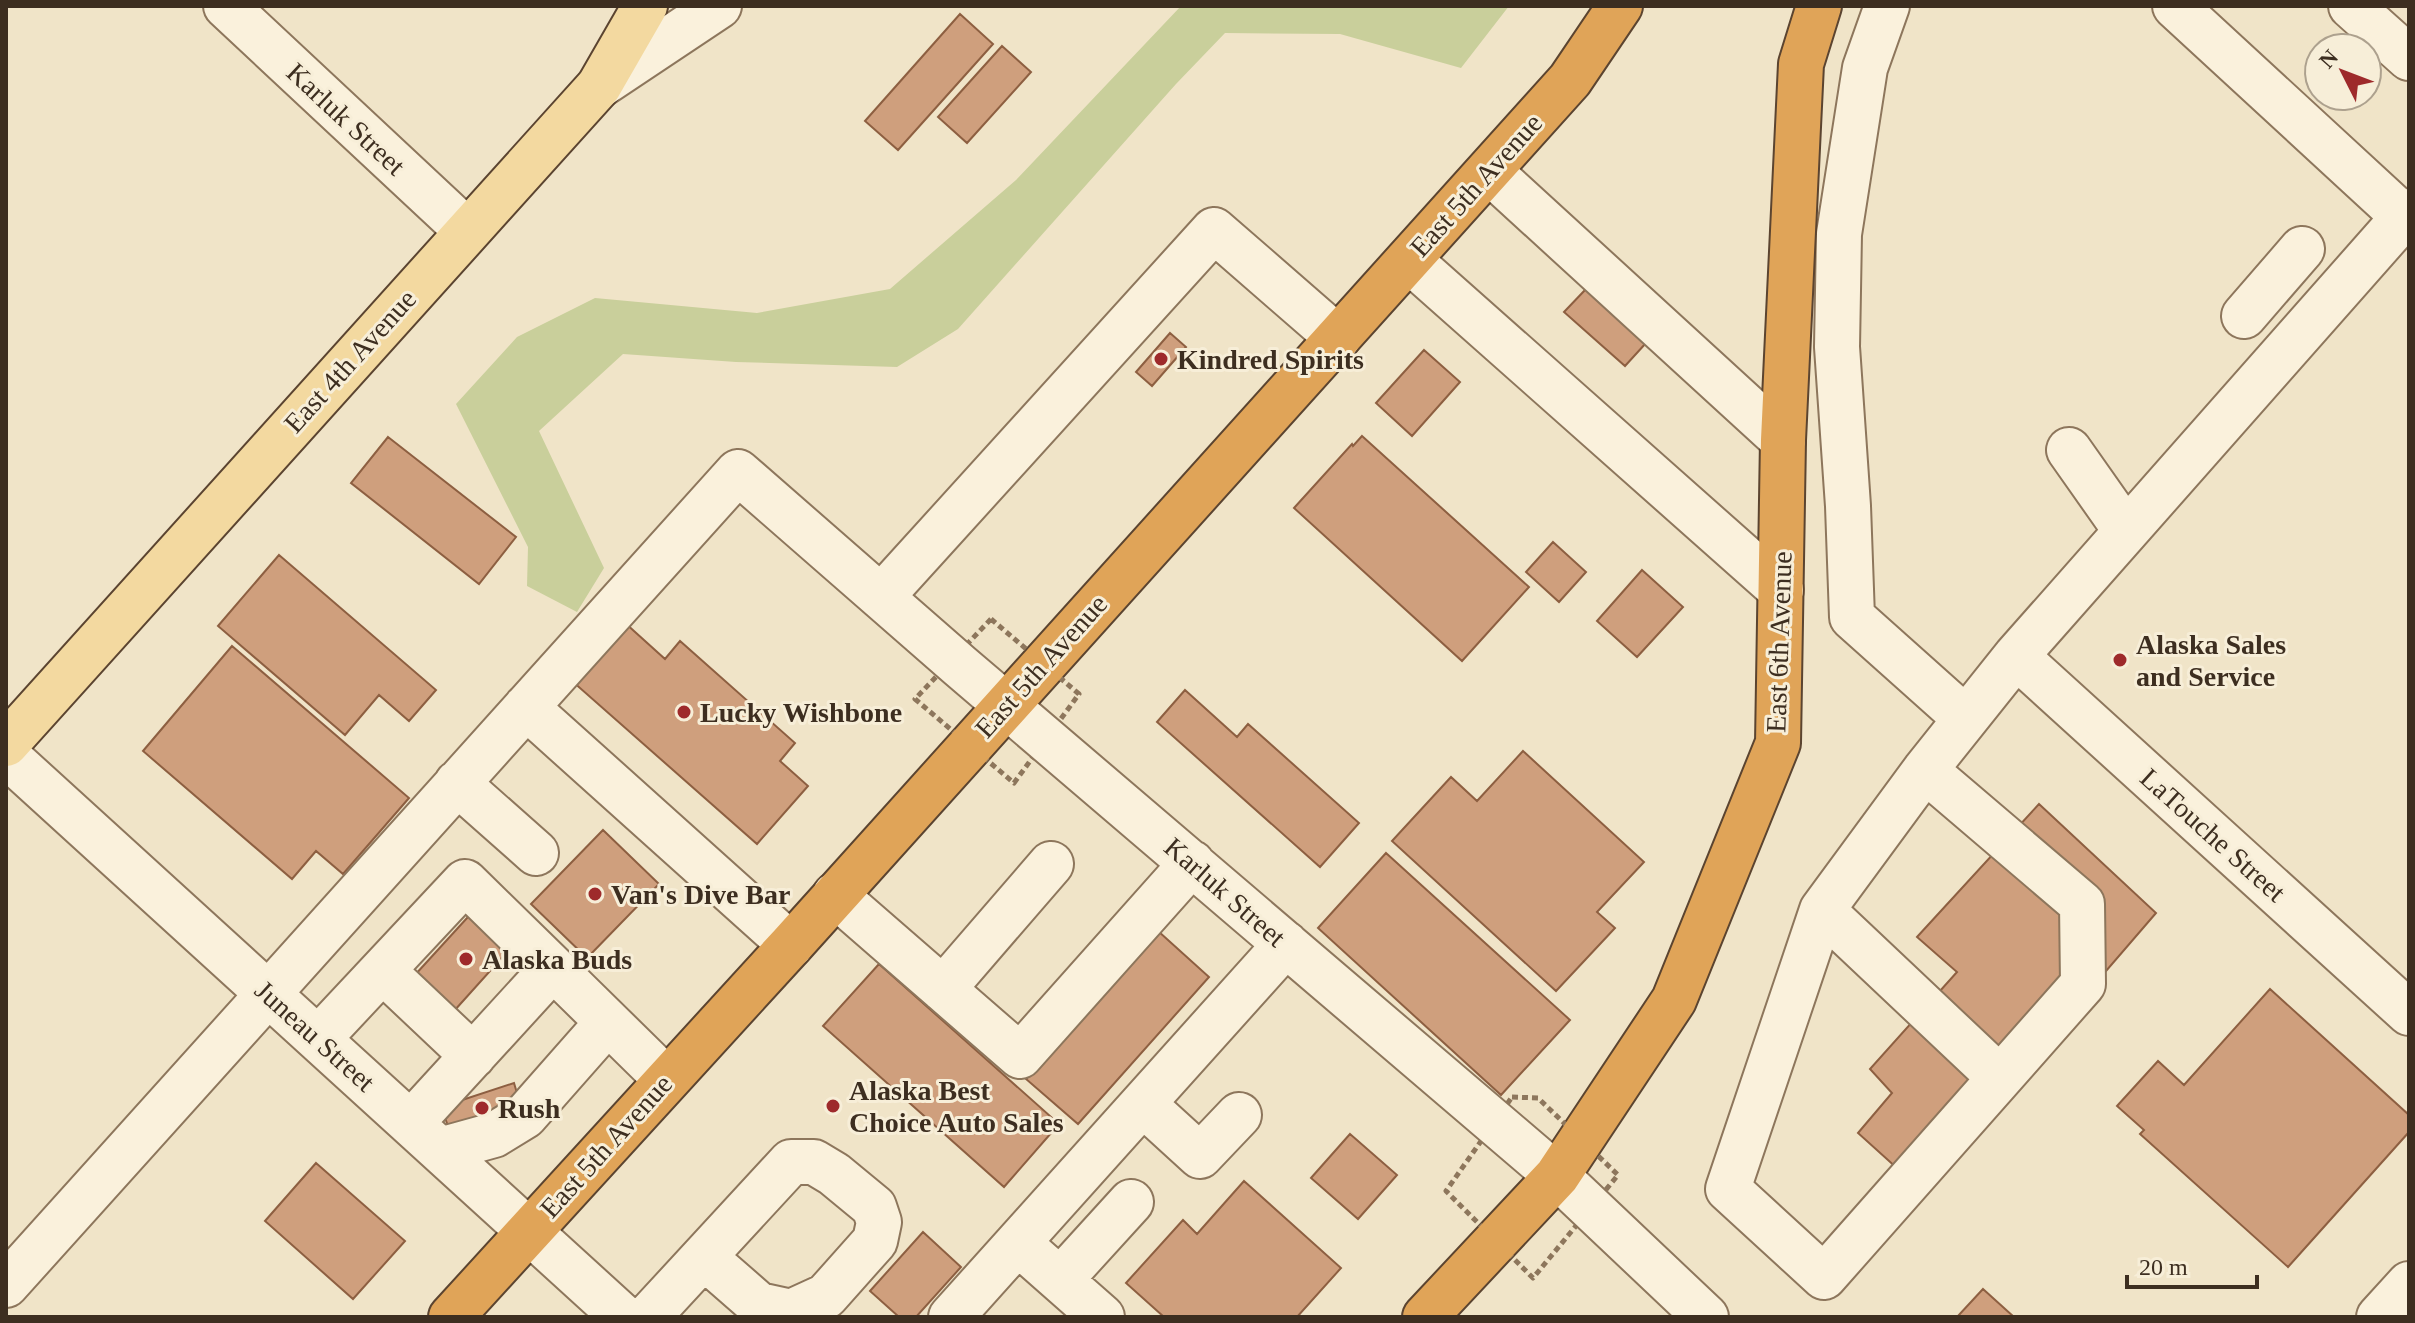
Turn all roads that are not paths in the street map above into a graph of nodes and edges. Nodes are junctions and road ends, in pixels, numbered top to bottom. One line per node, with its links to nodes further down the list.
1 (226, 6): 13 (street, Karluk Street)
2 (645, 6): 10 (main road)
3 (719, 6): 10 (street, East 4th Avenue)
4 (1620, 6): 11 (highway, East 5th Avenue)
5 (1819, 6): 18 (highway, East 6th Avenue)
6 (1887, 6): 26 (street)
7 (2175, 6): 12 (street)
8 (2351, 6): 9 (street)
9 (2409, 58)
10 (599, 86): 13 (main road, East 4th Avenue)
11 (1489, 171): 15 (highway, East 5th Avenue); 18 (street)
12 (2406, 214): 20 (street)
13 (467, 231): 27 (main road, East 4th Avenue)
14 (2302, 249): 16 (street)
15 (1409, 260): 17 (highway, East 5th Avenue); 21 (street)
16 (2244, 316)
17 (1338, 338): 22 (street); 24 (highway, East 5th Avenue)
18 (1783, 440): 21 (highway, East 6th Avenue)
19 (2069, 450): 20 (street)
20 (2126, 531): 23 (street)
21 (1781, 590): 51 (highway, East 6th Avenue)
22 (881, 597): 24 (street, Karluk Street); 25 (street, Karluk Street)
23 (2016, 656): 26 (street); 42 (street, LaTouche Street)
24 (1006, 705): 32 (street, Karluk Street); 34 (highway, East 5th Avenue)
25 (526, 707): 30 (street); 37 (street)
26 (1965, 718): 29 (street)
27 (6, 744)
28 (6, 755): 41 (street, Juneau Street)
29 (1925, 770): 35 (street); 46 (street)
30 (457, 783): 31 (street); 41 (street)
31 (536, 853)
32 (1192, 863): 36 (street, Karluk Street); 40 (street)
33 (1051, 864): 40 (street)
34 (835, 895): 37 (highway, East 5th Avenue); 40 (street)
35 (1822, 910): 46 (street); 46 (street)
36 (1286, 944): 48 (street); 51 (street, Karluk Street)
37 (791, 945): 47 (highway, East 5th Avenue)
38 (553, 968): 39 (street); 43 (street); 45 (street)
39 (383, 971): 44 (street); 45 (street)
40 (943, 989)
41 (269, 994): 44 (street, Juneau Street); 58 (street)
42 (2409, 1013)
43 (607, 1023): 47 (street); 50 (street)
44 (318, 1039): 50 (street, Juneau Street)
45 (473, 1056): 50 (street)
46 (2000, 1078)
47 (666, 1079): 53 (highway, East 5th Avenue)
48 (1143, 1104): 49 (street); 54 (street)
49 (1239, 1115)
50 (426, 1137): 53 (street, Juneau Street)
51 (1557, 1176): 64 (highway, East 6th Avenue); 65 (street, Karluk Street)
52 (1131, 1202): 56 (street)
53 (529, 1231): 59 (highway, East 5th Avenue); 60 (street, Juneau Street)
54 (1018, 1243): 56 (street); 62 (street)
55 (704, 1257): 61 (street)
56 (1060, 1280): 63 (street)
57 (2409, 1284): 66 (street)
58 (6, 1285)
59 (451, 1317)
60 (623, 1317)
61 (648, 1317)
62 (951, 1317)
63 (1102, 1317)
64 (1425, 1317)
65 (1706, 1317)
66 (2379, 1317)

